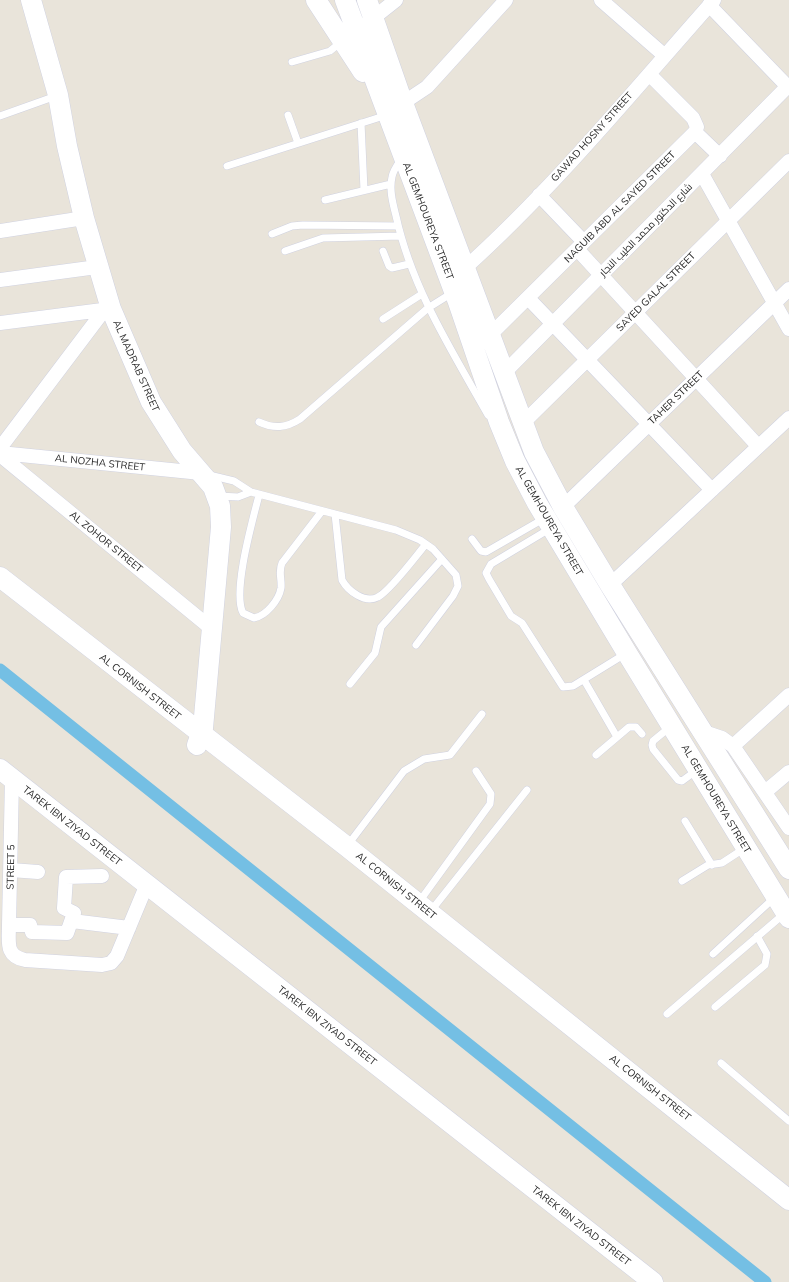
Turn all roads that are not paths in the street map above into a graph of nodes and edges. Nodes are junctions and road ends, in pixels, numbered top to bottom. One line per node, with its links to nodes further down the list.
1 (31, 0): 14 (main road, AL MADRAB STREET)
2 (316, 0): 9 (main road)
3 (345, 0): 9 (main road, AL GEMHOUREYA STREET)
4 (396, 0): 8 (street)
5 (506, 0): 15 (street)
6 (601, 0): 10 (street)
7 (712, 3): 10 (street, GAWAD HOSNY STREET); 13 (street)
8 (370, 9): 9 (street); 15 (main road, AL GEMHOUREYA STREET)
9 (350, 36): 11 (lane); 15 (main road, AL GEMHOUREYA STREET)
10 (665, 56): 12 (street, GAWAD HOSNY STREET)
11 (292, 62)
12 (649, 74): 19 (street); 28 (street, GAWAD HOSNY STREET)
13 (789, 86): 22 (street, شارع الدكتور محمد الطيب النجار)
14 (58, 95): 17 (lane); 30 (main road, AL MADRAB STREET)
15 (392, 108): 18 (lane); 21 (main road, AL GEMHOUREYA STREET)
16 (288, 115): 20 (lane)
17 (0, 116)
18 (361, 123): 20 (lane); 27 (lane)
19 (695, 132): 22 (street); 36 (street, NAGUIB ABD AL SAYED STREET)
20 (298, 143): 24 (lane)
21 (412, 153): 26 (lane); 41 (main road, AL GEMHOUREYA STREET); 45 (main road, AL GEMHOUREYA STREET)
22 (720, 156): 25 (street, شارع الدكتور محمد الطيب النجار)
23 (789, 160): 31 (street, SAYED GALAL STREET)
24 (228, 166)
25 (702, 174): 31 (street); 42 (street, شارع الدكتور محمد الطيب النجار)
26 (391, 184): 27 (lane); 32 (lane)
27 (364, 190): 29 (lane)
28 (539, 196): 36 (street); 41 (street, GAWAD HOSNY STREET)
29 (325, 200)
30 (84, 218): 33 (street); 40 (main road, AL MADRAB STREET)
31 (728, 221): 48 (street); 51 (street, SAYED GALAL STREET)
32 (398, 226): 34 (lane); 35 (lane)
33 (0, 231)
34 (272, 234)
35 (401, 236): 37 (lane); 39 (lane)
36 (581, 245): 42 (street); 47 (street, NAGUIB ABD AL SAYED STREET)
37 (285, 251)
38 (383, 251): 39 (lane)
39 (410, 264): 46 (lane)
40 (97, 267): 43 (street); 50 (main road, AL MADRAB STREET)
41 (465, 268): 56 (main road, AL GEMHOUREYA STREET)
42 (601, 275): 51 (street); 54 (street, شارع الدكتور محمد الطيب النجار)
43 (0, 280)
44 (789, 290): 48 (street, TAHER STREET)
45 (454, 292): 49 (lane); 58 (main road, AL GEMHOUREYA STREET)
46 (422, 294): 49 (lane); 52 (lane)
47 (528, 298): 54 (street); 56 (street, NAGUIB ABD AL SAYED STREET)
48 (774, 303): 55 (street); 60 (street, TAHER STREET)
49 (428, 308): 58 (lane); 62 (lane)
50 (108, 309): 53 (street); 66 (street); 68 (main road, AL MADRAB STREET)
51 (636, 313): 57 (street, SAYED GALAL STREET); 60 (street)
52 (383, 319)
53 (0, 323)
54 (552, 324): 57 (street); 59 (street, شارع الدكتور محمد الطيب النجار)
55 (789, 330)
56 (489, 336): 59 (main road, AL GEMHOUREYA STREET)
57 (587, 360): 63 (street, SAYED GALAL STREET); 64 (street)
58 (468, 362): 76 (main road, AL GEMHOUREYA STREET)
59 (503, 374): 63 (main road, AL GEMHOUREYA STREET)
60 (696, 378): 64 (street, TAHER STREET); 65 (street)
61 (789, 418): 65 (street)
62 (259, 422)
63 (523, 423): 73 (main road, AL GEMHOUREYA STREET)
64 (649, 424): 69 (street); 73 (street, TAHER STREET)
65 (758, 446): 69 (street)
66 (0, 448)
67 (0, 454): 68 (street, AL NOZHA STREET); 83 (street, AL ZOHOR STREET)
68 (201, 473): 70 (lane); 72 (main road, AL MADRAB STREET)
69 (712, 490): 81 (street)
70 (250, 492): 71 (lane); 72 (lane)
71 (259, 494): 74 (lane); 74 (lane)
72 (217, 496): 83 (main road, AL MADRAB STREET)
73 (563, 507): 81 (main road, AL GEMHOUREYA STREET)
74 (322, 511): 75 (lane)
75 (335, 514): 78 (lane); 78 (lane)
76 (548, 523): 77 (lane); 85 (main road, AL GEMHOUREYA STREET); 86 (lane)
77 (472, 539)
78 (426, 544): 79 (lane)
79 (442, 559): 84 (lane); 87 (lane)
80 (0, 577): 94 (main road, AL CORNISH STREET)
81 (610, 585): 91 (main road, AL GEMHOUREYA STREET)
82 (0, 592): 94 (main road, AL CORNISH STREET)
83 (212, 629): 94 (main road, AL MADRAB STREET)
84 (416, 645)
85 (627, 653): 86 (lane); 90 (main road, AL GEMHOUREYA STREET)
86 (584, 680): 93 (lane)
87 (350, 684)
88 (786, 704): 95 (street)
89 (482, 714): 109 (lane)
90 (672, 725): 97 (main road, AL GEMHOUREYA STREET); 97 (lane)
91 (701, 731): 95 (street); 103 (main road, AL GEMHOUREYA STREET)
92 (642, 734): 93 (lane)
93 (617, 737): 96 (lane)
94 (199, 740): 109 (main road, AL CORNISH STREET); 129 (main road, AL CORNISH STREET)
95 (733, 746): 102 (street)
96 (596, 755)
97 (699, 769): 104 (main road, AL GEMHOUREYA STREET)
98 (476, 771): 117 (lane)
99 (789, 772): 102 (street)
100 (6, 774): 112 (street, STREET 5); 116 (main road, TAREK IBN ZIYAD STREET)
101 (527, 790): 117 (lane)
102 (765, 792): 107 (street)
103 (743, 796): 104 (main road); 105 (main road, AL GEMHOUREYA STREET)
104 (723, 809): 108 (main road, AL GEMHOUREYA STREET)
105 (757, 819): 108 (main road); 111 (main road, AL GEMHOUREYA STREET)
106 (685, 821): 110 (lane)
107 (789, 828)
108 (741, 841): 110 (lane); 118 (main road, AL GEMHOUREYA STREET)
109 (346, 846): 117 (main road, AL CORNISH STREET)
110 (712, 865): 115 (lane)
111 (789, 869)
112 (10, 870): 113 (street); 119 (street, STREET 5)
113 (38, 872)
114 (102, 876): 120 (street)
115 (682, 881)
116 (147, 884): 121 (street); 130 (main road, TAREK IBN ZIYAD STREET)
117 (424, 908): 128 (main road, AL CORNISH STREET)
118 (783, 909): 122 (lane); 123 (lane)
119 (9, 925): 120 (street); 121 (street, STREET 5)
120 (69, 927): 121 (street)
121 (129, 928)
122 (757, 936): 124 (lane); 125 (lane)
123 (713, 954)
124 (716, 1007)
125 (667, 1014)
126 (721, 1063): 127 (lane)
127 (789, 1121)
128 (789, 1200)
129 (789, 1215)
130 (653, 1282)

